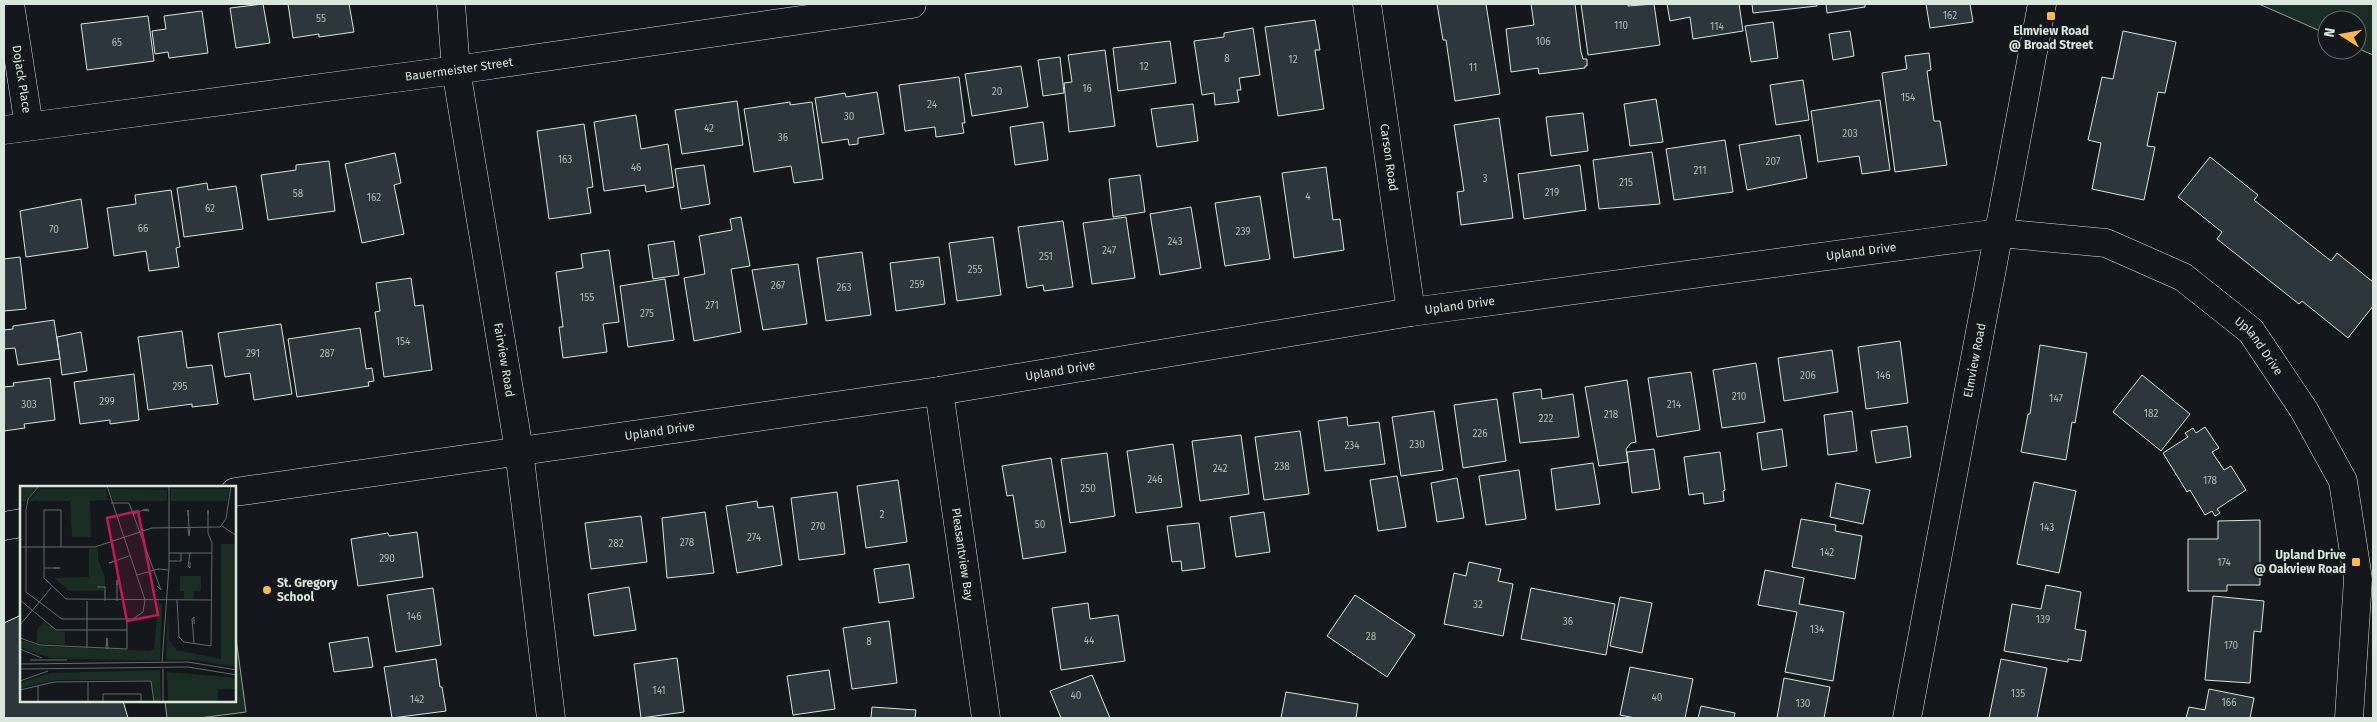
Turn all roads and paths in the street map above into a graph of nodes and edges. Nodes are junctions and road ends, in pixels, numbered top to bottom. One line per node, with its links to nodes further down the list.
1 (10, 4): 8 (street, Dojack Place)
2 (451, 4): 7 (street, Fairview Road)
3 (1367, 4): 10 (street, Carson Road)
4 (2042, 4): 9 (street, Elmview Road)
5 (898, 5): 6 (street, Bauermeister Street)
6 (801, 11): 7 (street, Bauermeister Street)
7 (456, 70): 8 (street, Bauermeister Street); 12 (street, Fairview Road)
8 (16, 128)
9 (1999, 233): 10 (street, Upland Drive); 18 (street, Elmview Road); 19 (street, Upland Drive)
10 (1411, 312): 11 (street, Upland Drive)
11 (939, 391): 12 (street, Upland Drive); 17 (street, Pleasantview Bay)
12 (519, 450): 13 (street, Upland Drive); 16 (street, Fairview Road)
13 (236, 492)
14 (20, 523): 15 (street)
15 (4, 526)
16 (551, 718)
17 (986, 718)
18 (1907, 718)
19 (2349, 718)

